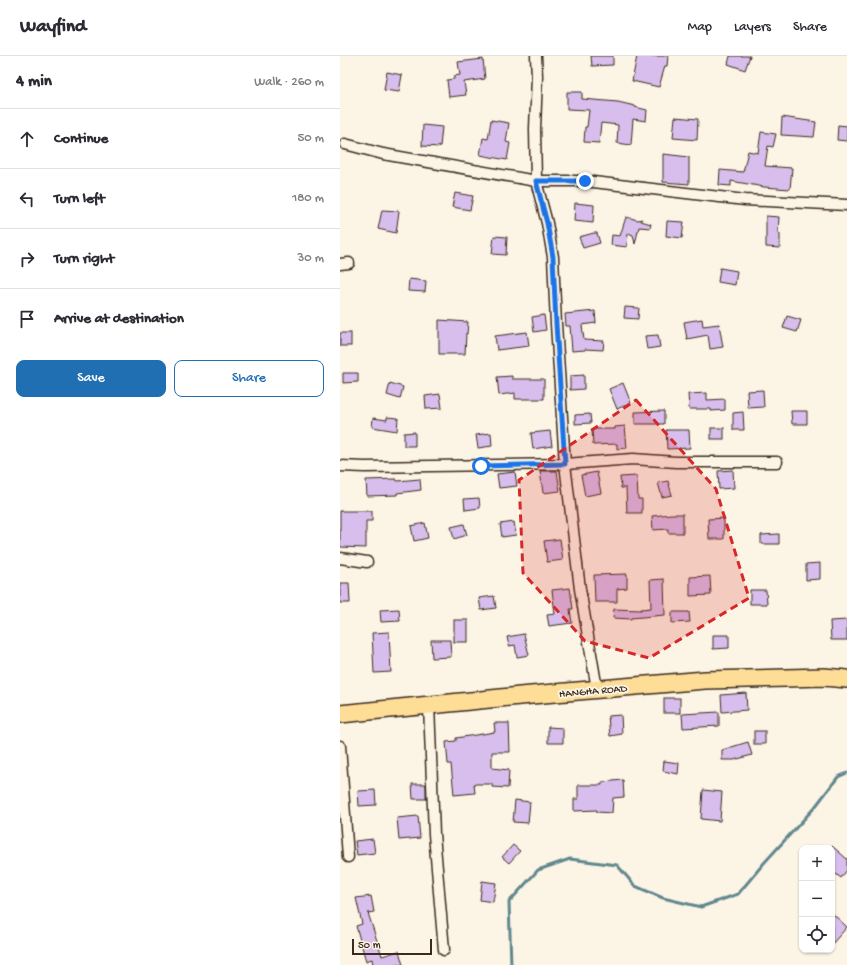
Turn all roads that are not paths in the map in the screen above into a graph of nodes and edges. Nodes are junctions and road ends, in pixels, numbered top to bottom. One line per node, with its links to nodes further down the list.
1 (536, 56): 3 (street)
2 (345, 144): 3 (street)
3 (536, 181): 4 (street); 6 (street)
4 (847, 205)
5 (777, 462): 6 (street)
6 (565, 464): 7 (street); 11 (street)
7 (340, 466)
8 (340, 558): 9 (street)
9 (367, 562)
10 (847, 679): 11 (highway, HANGHA ROAD)
11 (597, 690): 12 (highway, HANGHA ROAD)
12 (429, 705): 13 (highway, HANGHA ROAD); 16 (street)
13 (340, 714)
14 (340, 746): 15 (street)
15 (348, 857)
16 (444, 950)

